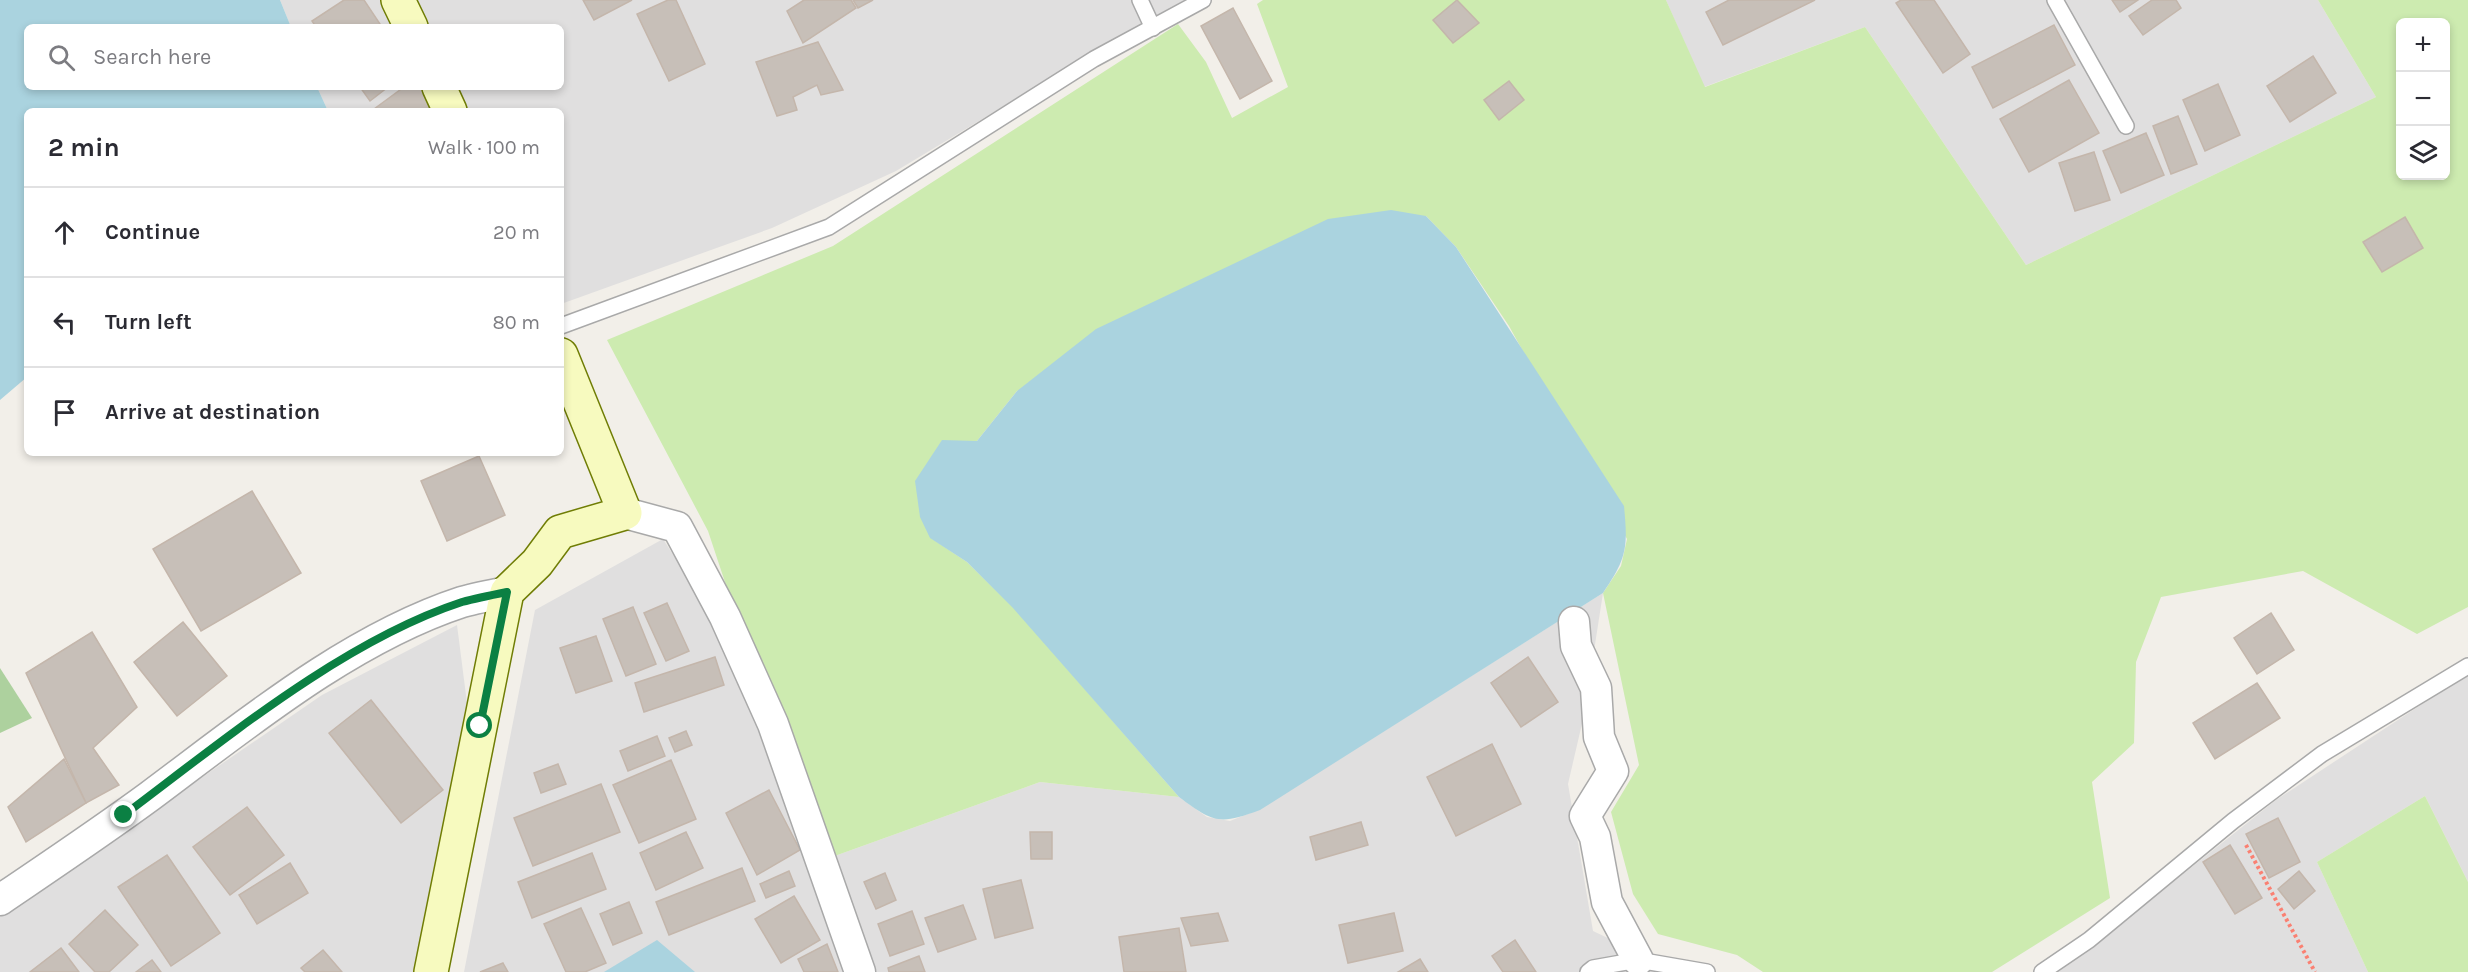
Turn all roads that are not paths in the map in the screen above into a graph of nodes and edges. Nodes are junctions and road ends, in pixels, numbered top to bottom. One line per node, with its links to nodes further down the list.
1 (398, 0): 5 (main road)
2 (1140, 0): 6 (lane)
3 (1203, 0): 6 (lane)
4 (2055, 0): 9 (lane)
5 (410, 24)
6 (1153, 28): 10 (lane)
7 (440, 90): 8 (main road)
8 (449, 108)
9 (2126, 126)
10 (564, 325)
11 (564, 362): 12 (main road)
12 (625, 513): 13 (main road); 19 (street)
13 (507, 592): 16 (street); 18 (main road)
14 (1574, 622): 17 (street)
15 (2468, 666): 22 (lane)
16 (0, 900)
17 (1638, 960): 20 (lane); 21 (lane)
18 (430, 972)
19 (860, 972)
20 (1588, 972)
21 (1707, 972)
22 (2042, 972)

